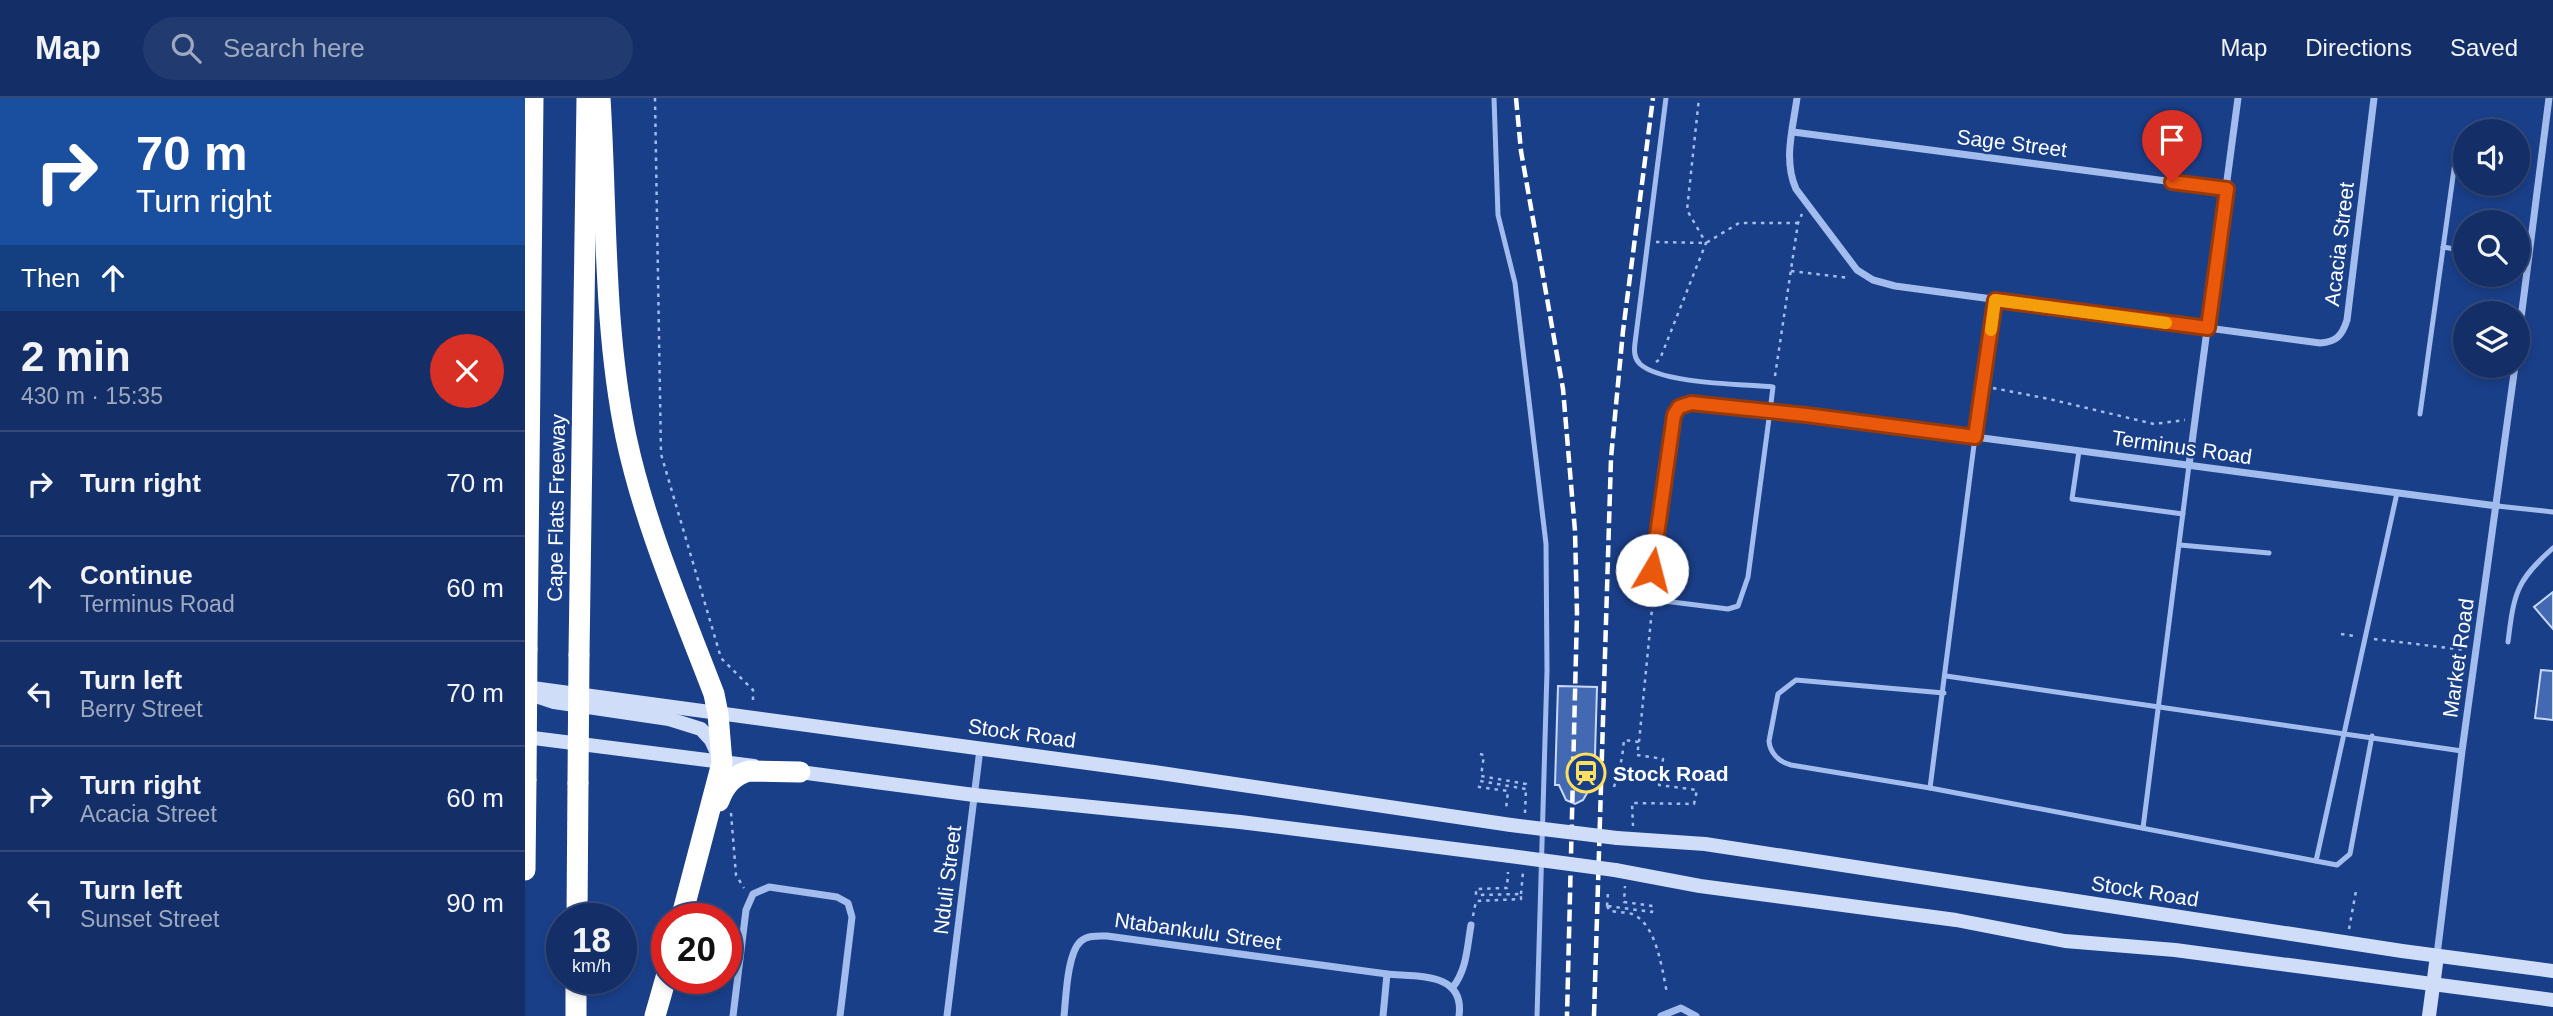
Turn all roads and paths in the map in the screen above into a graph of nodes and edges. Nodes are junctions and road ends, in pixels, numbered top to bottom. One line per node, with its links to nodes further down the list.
1 (533, 98): 45 (highway, Cape Flats Freeway)
2 (587, 98): 80 (highway, Cape Flats Freeway, bridge)
3 (600, 98): 53 (highway)
4 (655, 98): 51 (path)
5 (1495, 98): 104 (lane)
6 (1666, 98): 15 (lane)
7 (1699, 98): 16 (path)
8 (1797, 98): 12 (street)
9 (2238, 98): 14 (street)
10 (2374, 98): 23 (street, Acacia Street)
11 (2549, 98): 19 (street)
12 (1793, 132): 14 (street, Sage Street); 21 (street)
13 (2453, 176): 17 (lane)
14 (2227, 189): 23 (street)
15 (1648, 242): 16 (path); 24 (lane)
16 (1706, 243): 20 (path); 24 (path)
17 (2443, 247): 18 (lane); 29 (lane)
18 (2453, 249)
19 (2530, 252)
20 (1791, 271): 21 (path); 27 (path)
21 (1873, 281): 22 (street, Acacia Street)
22 (1995, 300): 23 (street, Acacia Street); 26 (street)
23 (2208, 328): 30 (street)
24 (1648, 368): 27 (lane)
25 (2513, 378): 35 (street, Market Road)
26 (1983, 386): 30 (path); 31 (street)
27 (1773, 387): 28 (lane)
28 (1770, 411): 28 (lane); 31 (lane, Terminus Road)
29 (2420, 414)
30 (2195, 418): 33 (street)
31 (1975, 437): 32 (street, Terminus Road); 47 (lane)
32 (2078, 451): 33 (street, Terminus Road); 37 (lane)
33 (2189, 466): 34 (street, Terminus Road); 37 (lane)
34 (2397, 493): 35 (street, Terminus Road); 43 (lane)
35 (2497, 506): 36 (lane, Terminus Road); 59 (street, Market Road)
36 (2553, 512)
37 (2183, 514): 38 (lane)
38 (2180, 545): 40 (lane); 52 (lane)
39 (2553, 548): 44 (lane)
40 (2269, 553)
41 (1652, 608): 57 (path)
42 (2341, 634): 43 (path)
43 (2365, 638): 46 (path); 54 (lane)
44 (2508, 642)
45 (527, 649): 63 (highway, Cape Flats Freeway, bridge)
46 (2465, 650)
47 (1946, 676): 50 (lane); 52 (lane)
48 (525, 687): 53 (main road, Stock Road)
49 (525, 693): 61 (main road)
50 (1944, 693): 65 (lane); 65 (lane)
51 (753, 701)
52 (2159, 706): 54 (lane); 70 (lane)
53 (718, 714): 58 (main road, Stock Road); 61 (highway)
54 (2345, 732): 55 (lane); 71 (lane)
55 (2372, 736): 59 (lane); 71 (lane)
56 (525, 737): 61 (main road)
57 (1639, 742): 64 (path); 69 (path)
58 (980, 749): 66 (street, Nduli Street); 87 (main road, Stock Road, bridge)
59 (2462, 751): 87 (street, Market Road)
60 (1480, 754): 68 (path)
61 (722, 763): 62 (main road); 81 (highway)
62 (800, 772): 66 (main road); 82 (highway)
63 (526, 780): 72 (highway, Cape Flats Freeway)
64 (1614, 787)
65 (1930, 788): 70 (lane)
66 (974, 795): 90 (main road, bridge); 100 (street, Nduli Street)
67 (731, 806): 78 (path)
68 (1506, 809)
69 (1633, 825)
70 (2143, 828): 71 (lane)
71 (2316, 861)
72 (525, 870)
73 (1508, 872): 79 (path)
74 (1522, 883): 79 (path)
75 (1625, 887): 83 (path)
76 (2357, 891): 86 (path)
77 (1608, 892): 83 (path)
78 (753, 894): 98 (street); 99 (street)
79 (1521, 894): 84 (path)
80 (577, 903)
81 (687, 903)
82 (688, 903)
83 (1607, 906): 92 (path)
84 (1476, 909)
85 (1471, 925): 91 (street)
86 (2349, 929)
87 (2437, 956): 88 (main road, Stock Road); 90 (main road)
88 (2553, 971)
89 (1387, 974): 91 (street, Ntabankulu Street); 101 (street, Ntabankulu Street); 102 (street)
90 (2433, 983): 95 (main road); 107 (main road)
91 (1453, 987): 103 (street)
92 (1667, 993)
93 (576, 994): 96 (highway)
94 (662, 994): 97 (highway)
95 (2553, 1000)
96 (576, 1016)
97 (656, 1016)
98 (733, 1016)
99 (840, 1016)
100 (947, 1016)
101 (1064, 1016)
102 (1383, 1016)
103 (1459, 1016)
104 (1537, 1016)
105 (1661, 1016): 106 (street)
106 (1696, 1016)
107 (2429, 1016)

